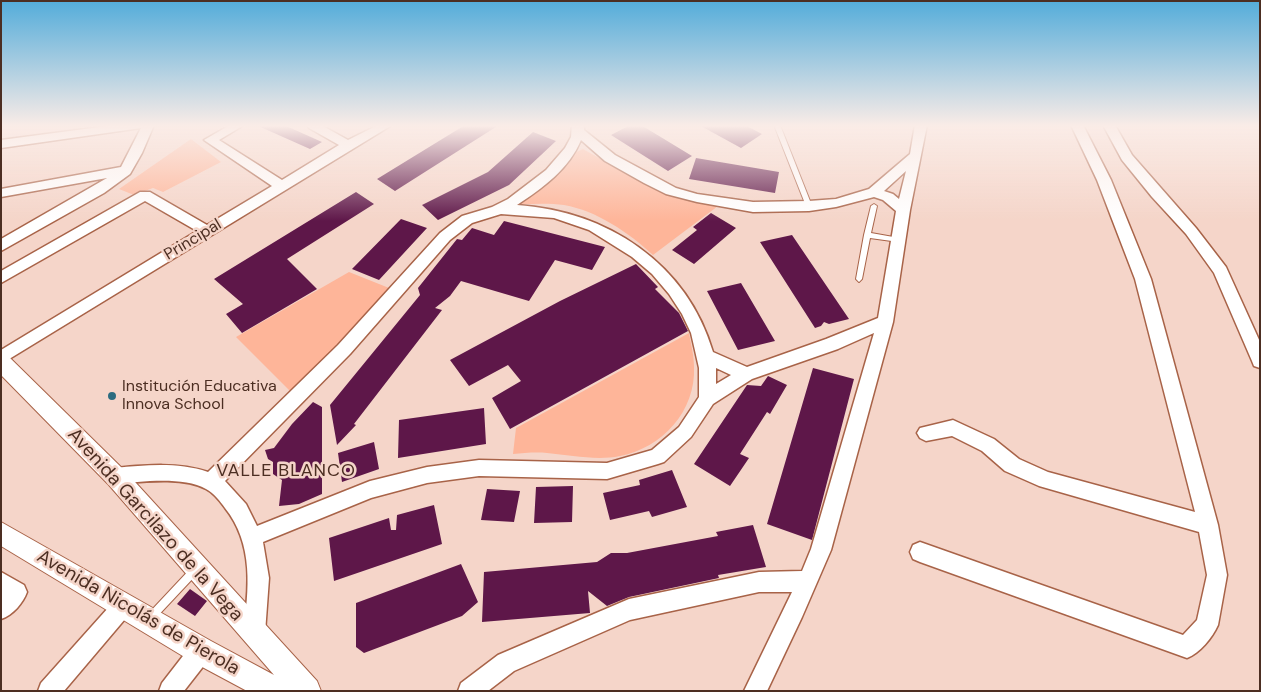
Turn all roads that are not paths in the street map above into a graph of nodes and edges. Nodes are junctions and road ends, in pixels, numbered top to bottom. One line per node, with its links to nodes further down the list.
1 (133, 157): 11 (street)
2 (237, 157): 12 (street)
3 (329, 157): 12 (street, Principal)
4 (563, 157): 17 (street)
5 (609, 157): 15 (street)
6 (789, 157): 15 (lane)
7 (913, 157): 13 (street)
8 (915, 157): 18 (street)
9 (1093, 157): 35 (street)
10 (1127, 157): 28 (street)
11 (125, 171): 14 (street); 22 (street)
12 (282, 186): 19 (street, Principal)
13 (874, 192): 15 (street); 18 (street)
14 (1, 193)
15 (809, 206)
16 (874, 206): 20 (lane)
17 (500, 209): 26 (street); 34 (street)
18 (903, 210): 21 (street)
19 (207, 231): 23 (street); 27 (street, Principal)
20 (867, 235): 21 (lane); 24 (lane)
21 (899, 240): 25 (street)
22 (1, 246)
23 (1, 278)
24 (859, 279)
25 (885, 322): 30 (street); 40 (street)
26 (706, 356): 30 (street); 31 (street)
27 (1, 358)
28 (1260, 361)
29 (1, 362): 33 (street, Avenida Garcilazo de la Vega)
30 (746, 374): 31 (street)
31 (707, 399): 37 (street)
32 (926, 433): 35 (street)
33 (115, 476): 34 (street); 39 (street, Avenida Garcilazo de la Vega)
34 (212, 482): 37 (street)
35 (1208, 525): 38 (street)
36 (1, 533): 42 (street, Avenida Nicolás de Pierola)
37 (253, 537): 45 (street)
38 (920, 552)
39 (198, 566): 44 (lane); 45 (street, Avenida Garcilazo de la Vega)
40 (808, 581): 51 (street); 52 (street)
41 (1, 582): 43 (street)
42 (124, 605): 44 (street, Avenida Nicolás de Pierola); 47 (street)
43 (1, 609)
44 (148, 619): 46 (street, Avenida Nicolás de Pierola)
45 (254, 633): 50 (street, Avenida Garcilazo de la Vega)
46 (201, 651): 48 (street); 49 (street, Avenida Nicolás de Pierola)
47 (49, 691)
48 (170, 691)
49 (276, 691)
50 (306, 691)
51 (469, 691)
52 (755, 691)

